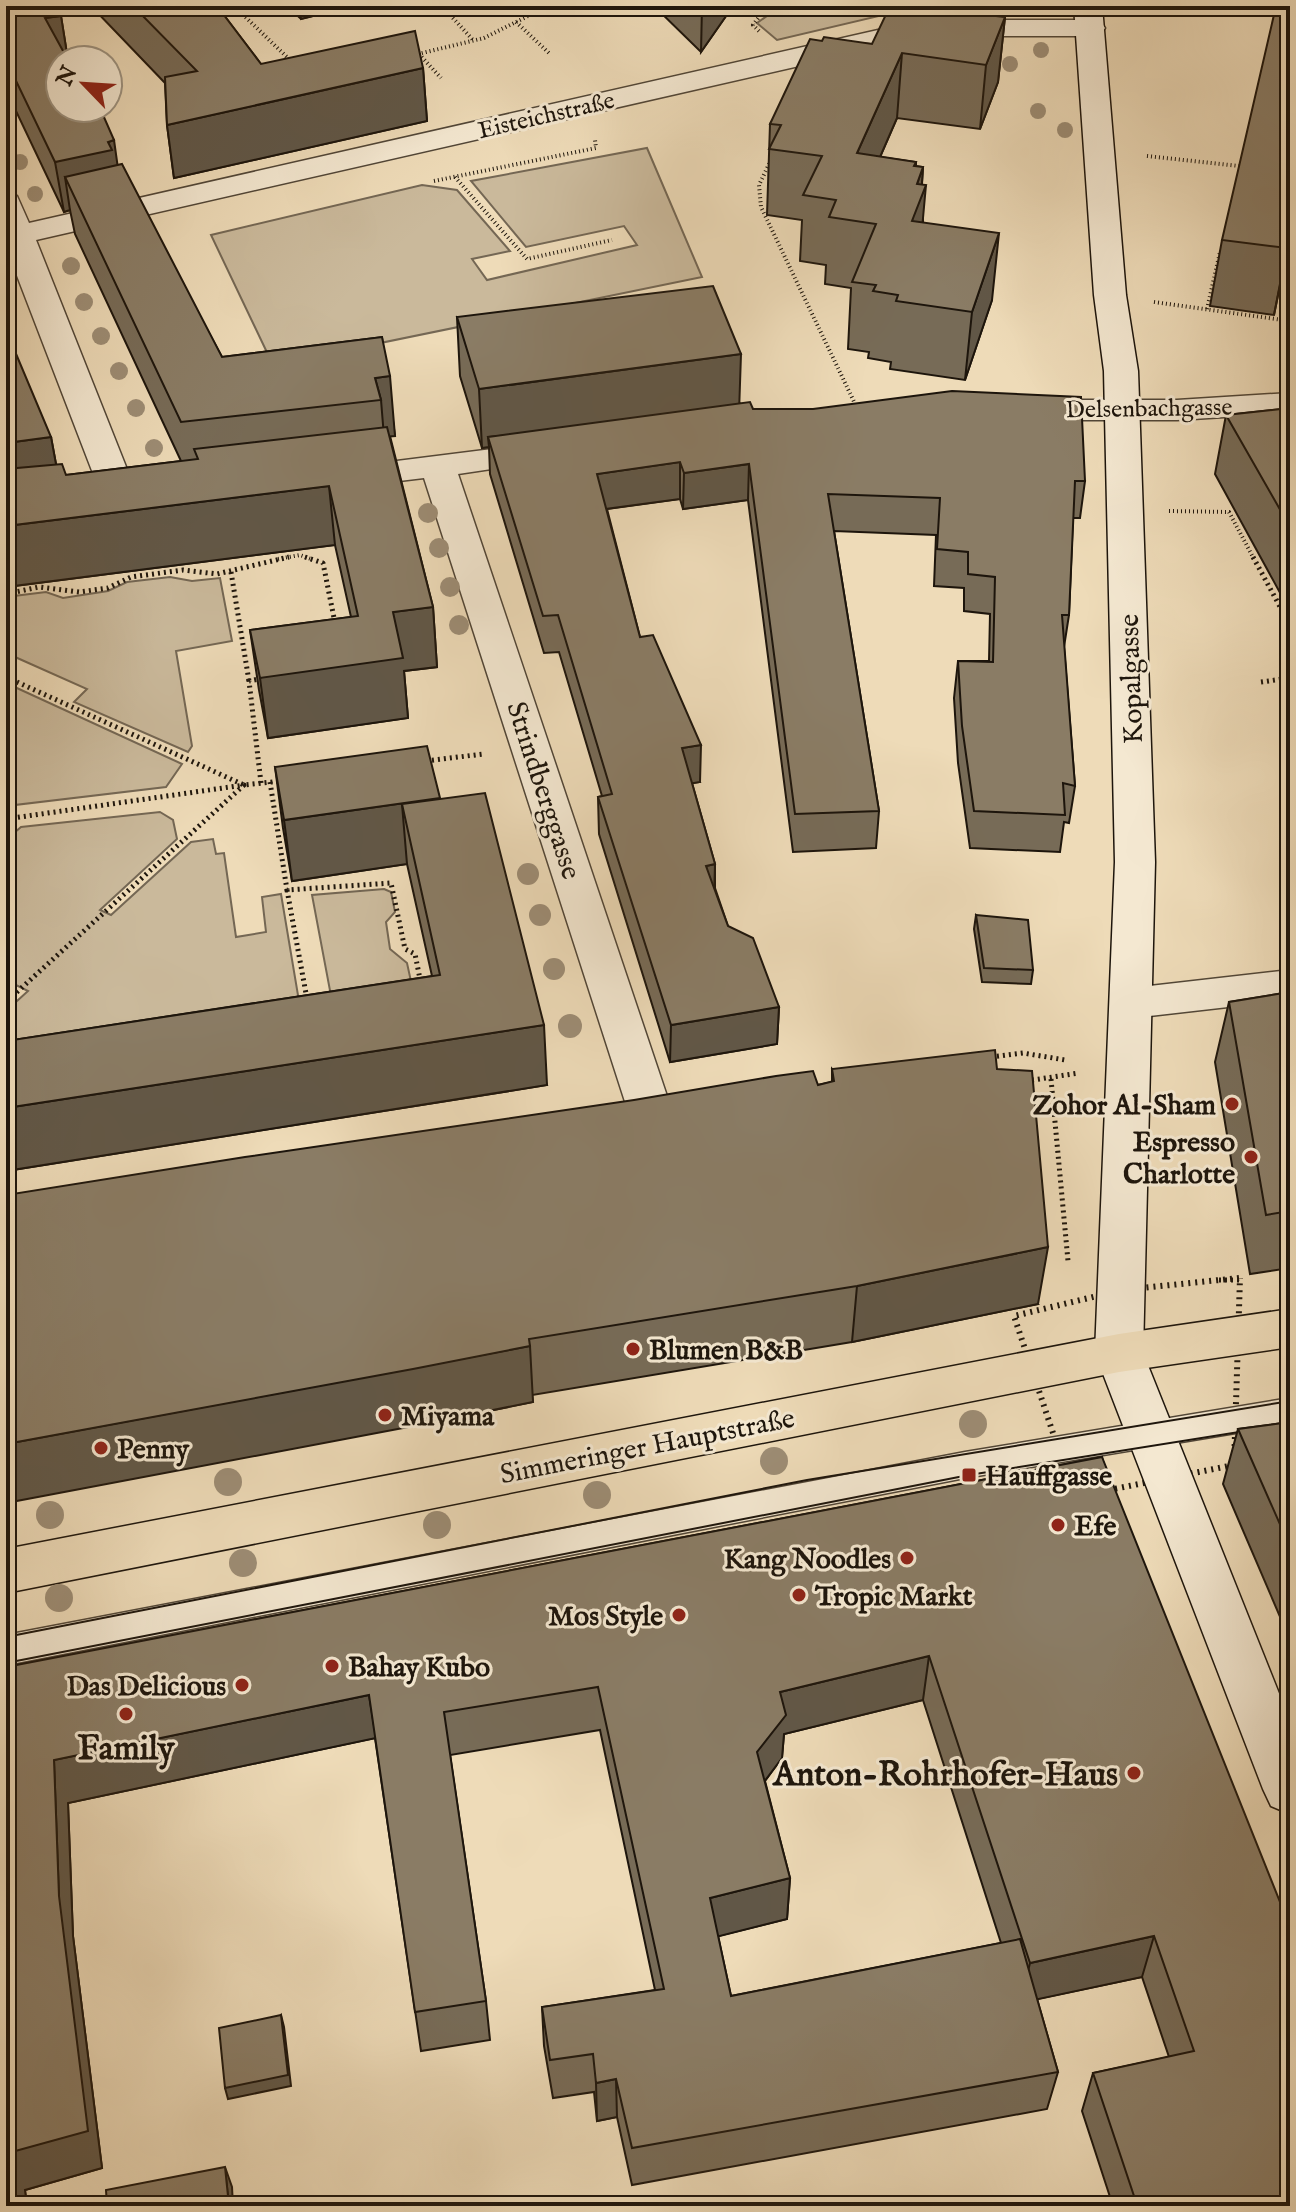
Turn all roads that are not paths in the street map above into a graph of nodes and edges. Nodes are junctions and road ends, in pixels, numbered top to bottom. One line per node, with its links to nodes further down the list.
1 (949, 17): 2 (street, Eisteichstraße); 4 (street, Eisteichstraße)
2 (1090, 17): 7 (street, Kopalgasse)
3 (6, 203): 4 (street)
4 (14, 237): 11 (street)
5 (1290, 403): 7 (street, Delsenbachgasse)
6 (992, 410): 7 (street, Delsenbachgasse)
7 (1122, 410): 13 (street, Kopalgasse)
8 (580, 448): 9 (street)
9 (438, 467): 10 (street); 15 (street, Strindberggasse)
10 (311, 481)
11 (123, 502)
12 (1290, 985): 13 (street)
13 (1132, 1003): 18 (street, Kopalgasse)
14 (697, 1109): 15 (street)
15 (651, 1114): 16 (street)
16 (604, 1121)
17 (1290, 1328): 18 (main road, Simmeringer Hauptstraße)
18 (1119, 1353): 20 (street); 21 (main road, Simmeringer Hauptstraße)
19 (1290, 1411): 20 (lane)
20 (1151, 1433): 22 (lane); 23 (street)
21 (6, 1571)
22 (6, 1650)
23 (1290, 1789)

